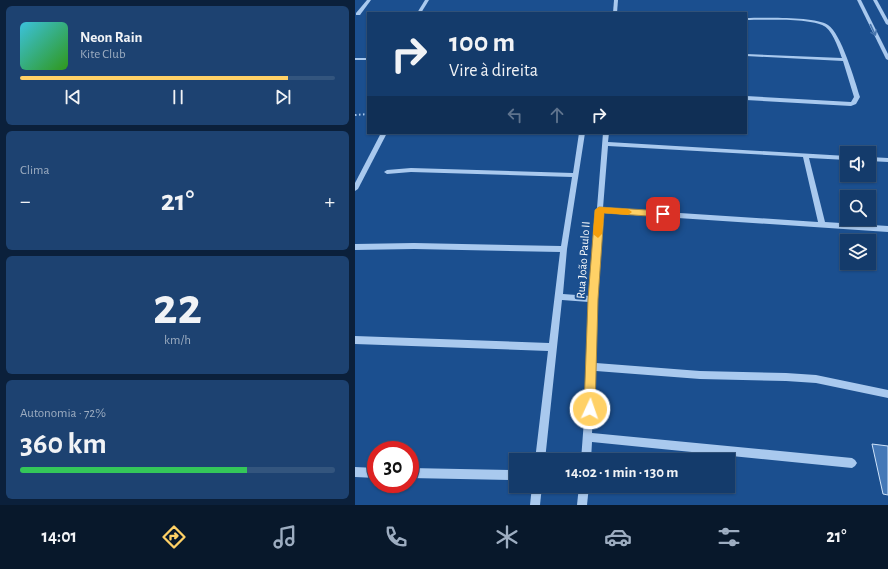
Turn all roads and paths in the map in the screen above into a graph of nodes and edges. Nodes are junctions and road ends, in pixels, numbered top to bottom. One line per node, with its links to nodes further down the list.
1 (369, 0): 8 (street)
2 (427, 0): 6 (street)
3 (616, 0): 7 (street)
4 (859, 0): 14 (street, one-way to 14)
5 (875, 0): 10 (street)
6 (420, 12)
7 (615, 12)
8 (359, 14)
9 (747, 19): 15 (street)
10 (888, 24)
11 (747, 55): 15 (street)
12 (355, 59): 13 (street)
13 (367, 59)
14 (888, 59)
15 (844, 60): 16 (street)
16 (747, 98)
17 (367, 114): 18 (path)
18 (355, 115)
19 (383, 134): 29 (street)
20 (582, 134): 28 (street)
21 (606, 134): 22 (street, Rua João Paulo II)
22 (606, 144): 23 (street); 30 (street, Rua João Paulo II)
23 (806, 156): 24 (street); 31 (street)
24 (840, 158)
25 (876, 159): 26 (street)
26 (888, 160)
27 (387, 172): 28 (street)
28 (577, 175): 34 (street)
29 (355, 189)
30 (599, 210): 31 (street); 36 (street, Rua João Paulo II)
31 (822, 225): 32 (street)
32 (888, 229)
33 (355, 247): 34 (street)
34 (564, 249): 35 (street)
35 (558, 297): 36 (street); 38 (street)
36 (593, 299): 39 (street, Rua João Paulo II)
37 (355, 340): 38 (street)
38 (553, 348): 42 (street)
39 (592, 367): 40 (street); 41 (street, Rua João Paulo II)
40 (888, 394)
41 (588, 438): 43 (street, Rua João Paulo II); 44 (street)
42 (541, 453)
43 (587, 453)
44 (851, 463)
45 (355, 472): 46 (street)
46 (367, 473)
47 (419, 473): 48 (street)
48 (509, 475)
49 (536, 493): 51 (street)
50 (583, 493): 52 (street)
51 (535, 505)
52 (582, 505)

